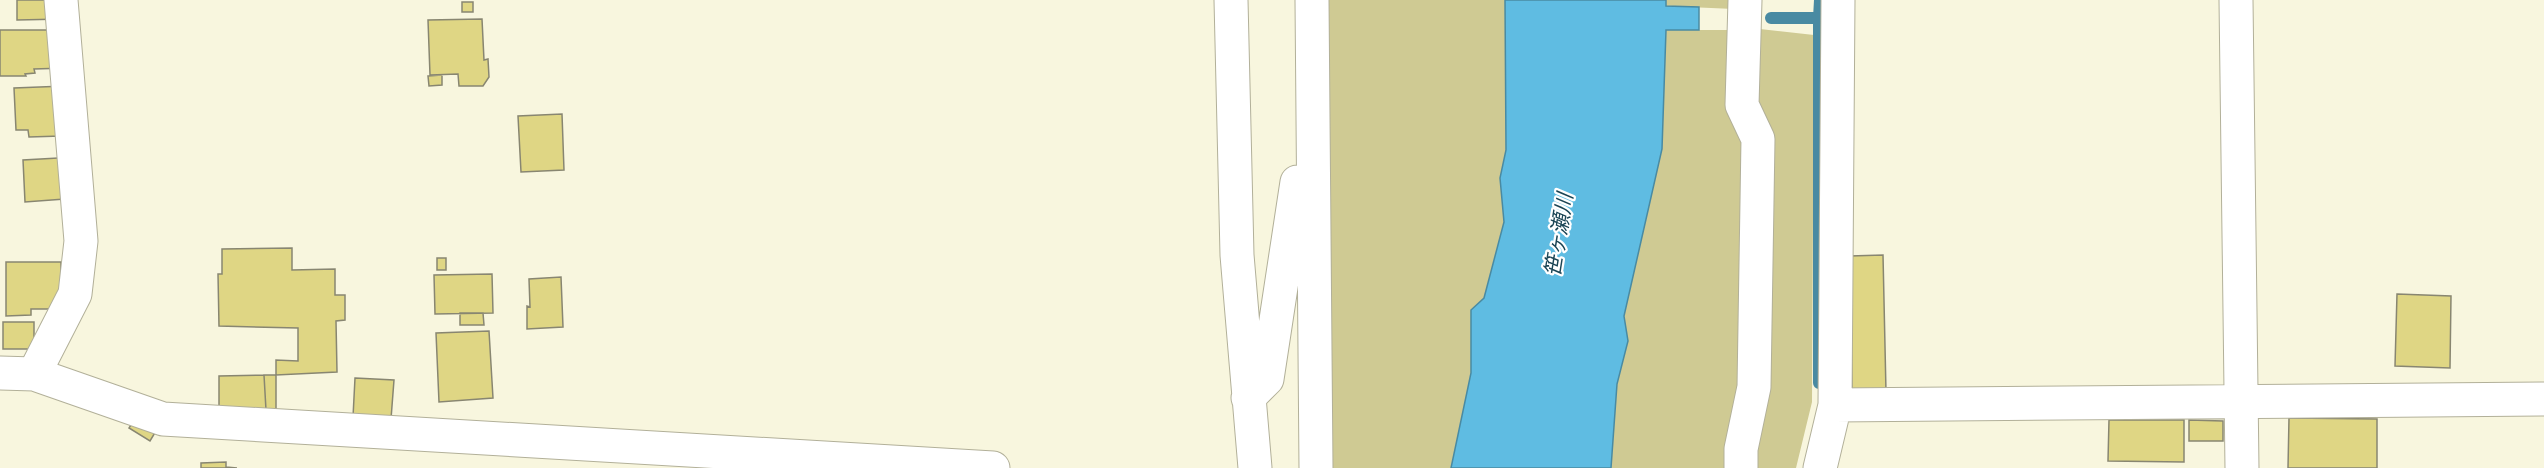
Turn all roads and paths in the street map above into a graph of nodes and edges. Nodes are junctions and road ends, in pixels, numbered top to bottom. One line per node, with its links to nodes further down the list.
1 (61, 0): 9 (street)
2 (1231, 0): 10 (street)
3 (1312, 0): 7 (street)
4 (1745, 0): 17 (street)
5 (1838, 0): 13 (street)
6 (2236, 0): 12 (street)
7 (1312, 152): 10 (street); 16 (street)
8 (0, 373): 9 (street)
9 (34, 374): 14 (street)
10 (1248, 398): 15 (street)
11 (2544, 399): 12 (street)
12 (2242, 403): 13 (street); 19 (street)
13 (1835, 405): 18 (street)
14 (993, 468)
15 (1255, 468)
16 (1316, 468)
17 (1741, 468)
18 (1820, 468)
19 (2242, 468)

